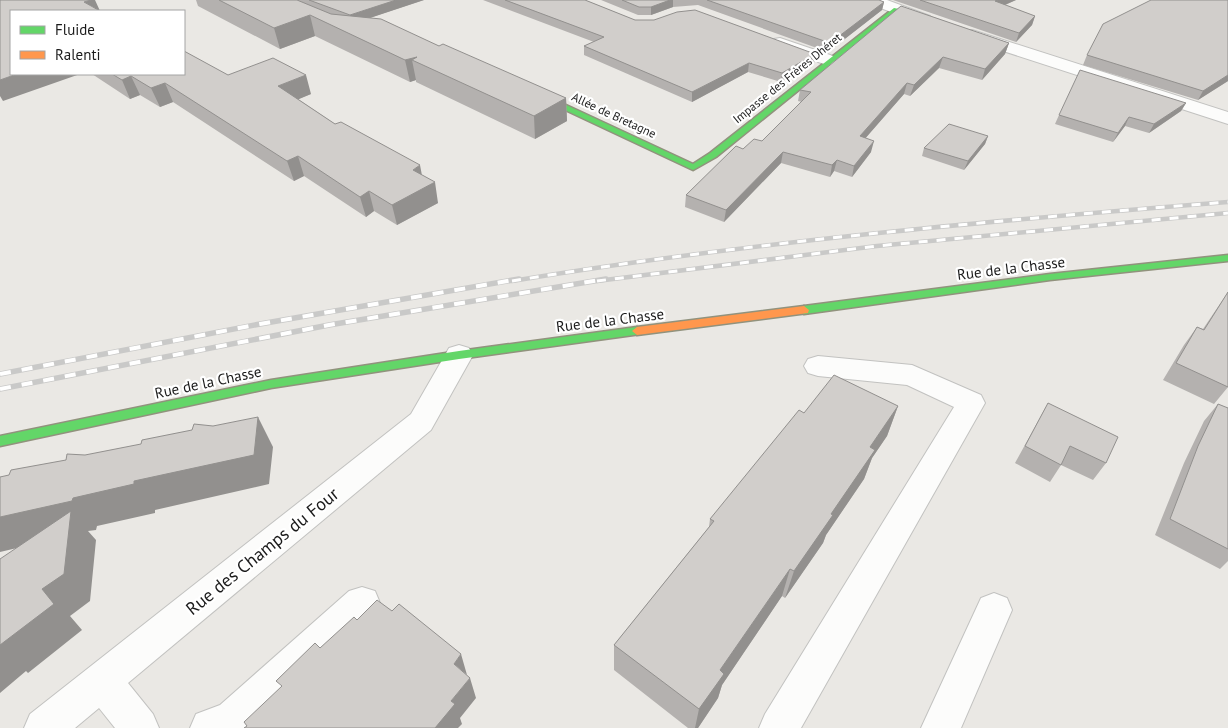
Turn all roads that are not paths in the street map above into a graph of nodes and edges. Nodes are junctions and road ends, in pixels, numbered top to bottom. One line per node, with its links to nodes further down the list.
1 (872, 0): 2 (street)
2 (896, 9): 3 (street); 6 (street, Impasse des Frères Dhéret)
3 (938, 23)
4 (956, 29): 8 (street)
5 (768, 38): 6 (street)
6 (830, 61): 9 (street, Impasse des Frères Dhéret)
7 (524, 89): 9 (street, Allée de Bretagne)
8 (1228, 118)
9 (693, 167)
10 (1228, 258): 11 (street, Rue de la Chasse)
11 (459, 355): 13 (street, Rue de la Chasse); 16 (street, Rue des Champs du Four)
12 (818, 366): 20 (street)
13 (0, 441)
14 (362, 603): 19 (street)
15 (994, 610): 21 (street)
16 (102, 680): 17 (street, Rue des Champs du Four); 18 (street)
17 (44, 728)
18 (139, 728)
19 (210, 728)
20 (779, 728)
21 (941, 728)

